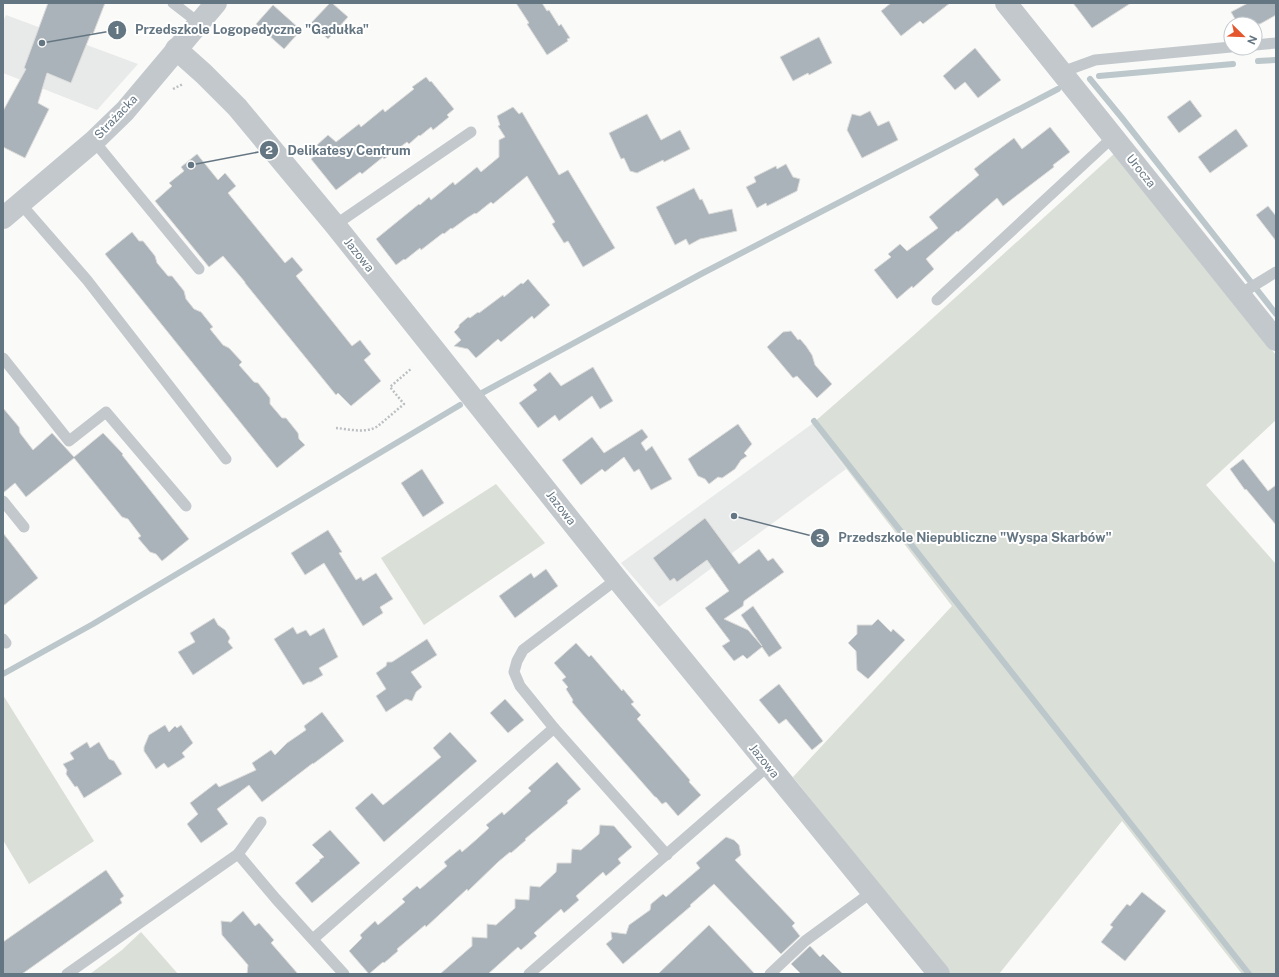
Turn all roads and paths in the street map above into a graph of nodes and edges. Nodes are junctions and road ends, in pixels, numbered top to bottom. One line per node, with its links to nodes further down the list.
1 (173, 3): 4 (lane)
2 (216, 3): 4 (street, Strażacka)
3 (1006, 3): 9 (street, Urocza)
4 (199, 23): 8 (street, Strażacka)
5 (1276, 43): 6 (lane)
6 (1263, 44)
7 (1223, 48): 9 (lane)
8 (176, 49): 12 (street, Strażacka); 15 (street, Jazowa)
9 (1062, 72): 11 (street, Urocza)
10 (471, 132): 15 (lane)
11 (1114, 137): 18 (street, Urocza); 19 (lane)
12 (94, 141): 13 (street, Strażacka); 16 (lane)
13 (20, 203): 14 (street, Strażacka); 24 (lane)
14 (3, 218)
15 (336, 225): 28 (street, Jazowa)
16 (199, 269)
17 (1276, 272): 18 (lane)
18 (1240, 294): 20 (street, Urocza)
19 (937, 300)
20 (1276, 340)
21 (3, 358): 26 (lane)
22 (412, 368): 23 (path)
23 (336, 428)
24 (226, 459)
25 (3, 501): 27 (lane)
26 (186, 506)
27 (24, 527)
28 (617, 579): 29 (lane); 30 (street, Jazowa)
29 (554, 728): 33 (lane); 35 (lane)
30 (768, 766): 33 (lane); 34 (street, Jazowa)
31 (261, 822): 32 (lane)
32 (238, 854): 35 (lane); 36 (lane)
33 (667, 855): 38 (lane)
34 (872, 892): 39 (lane); 40 (street, Jazowa)
35 (313, 939): 37 (lane)
36 (68, 974)
37 (344, 974)
38 (529, 974)
39 (770, 974)
40 (939, 974)

